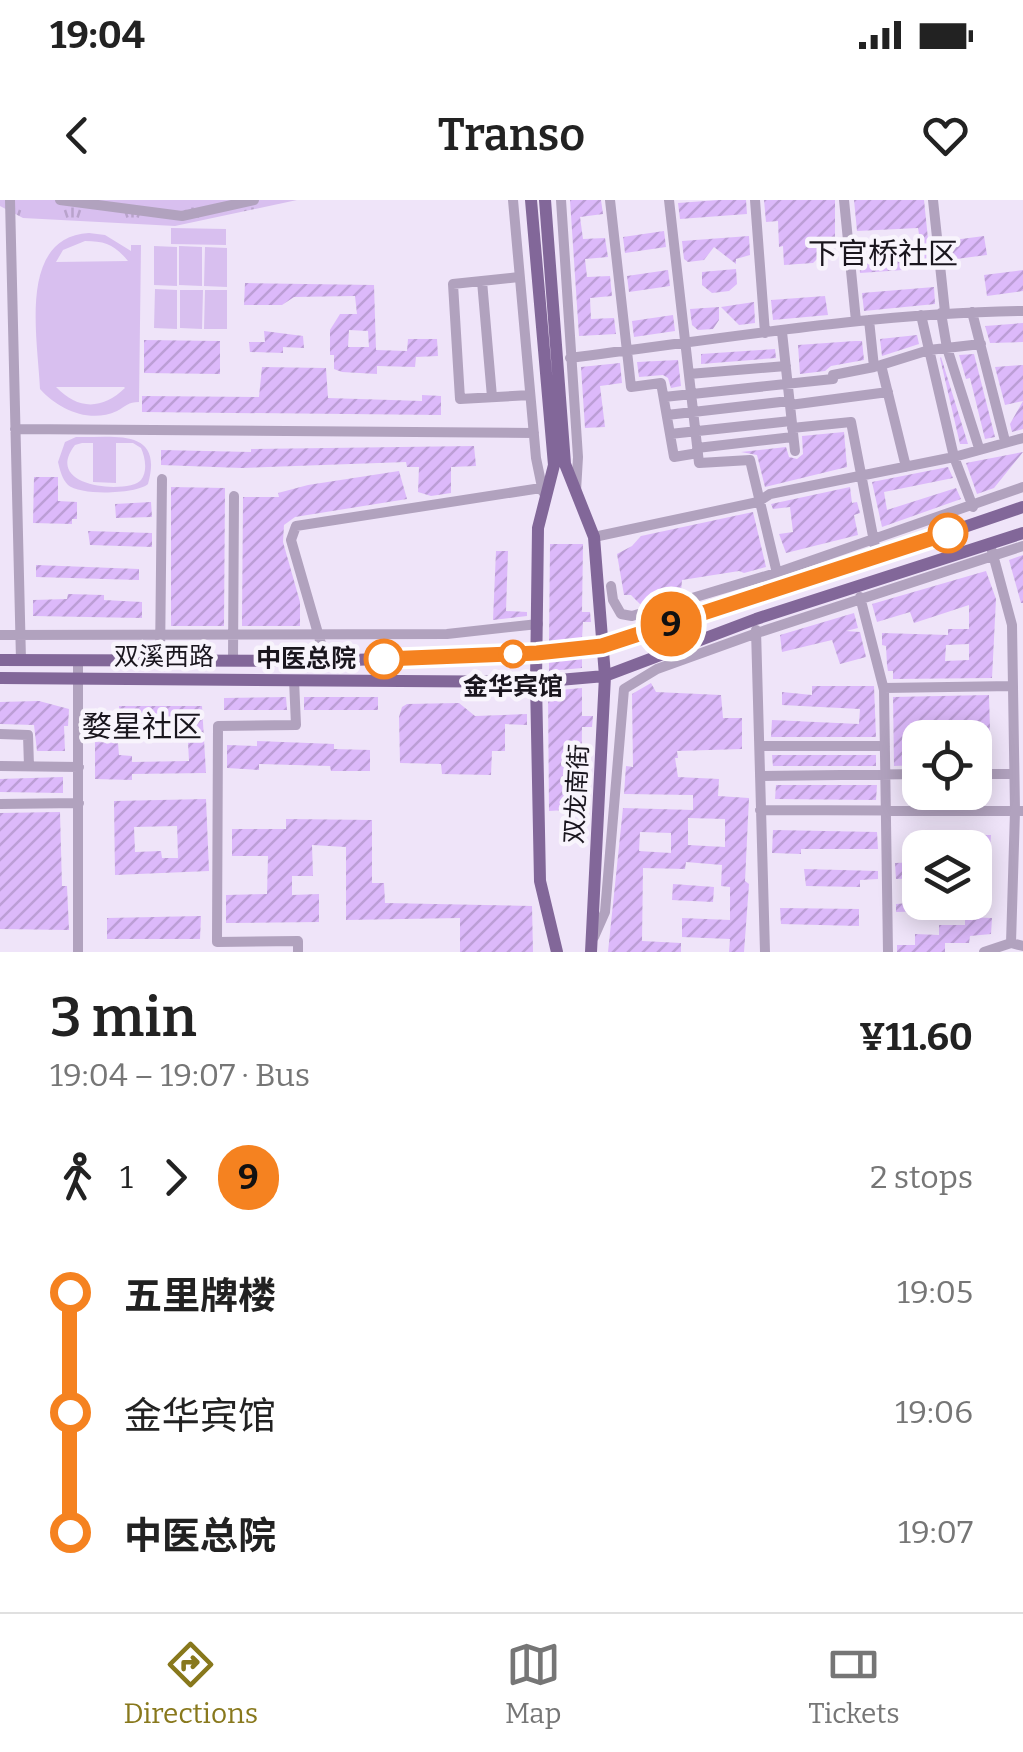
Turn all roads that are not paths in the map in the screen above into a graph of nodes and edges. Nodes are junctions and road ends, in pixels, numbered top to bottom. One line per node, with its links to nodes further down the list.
1 (10, 200): 42 (street)
2 (60, 200): 3 (street)
3 (254, 200)
4 (513, 200): 13 (street)
5 (530, 200): 52 (main road)
6 (545, 200): 52 (main road)
7 (561, 200): 28 (street)
8 (610, 200): 27 (street)
9 (669, 200): 23 (street)
10 (755, 200): 22 (street)
11 (844, 200): 20 (street)
12 (934, 200): 17 (street)
13 (519, 277): 14 (street); 35 (street)
14 (482, 281): 36 (street); 36 (street)
15 (1023, 311): 16 (street)
16 (972, 312): 17 (street); 24 (street)
17 (943, 313): 18 (street); 25 (street)
18 (921, 314): 19 (street); 26 (street)
19 (869, 320): 20 (street); 30 (street)
20 (856, 322): 21 (street)
21 (782, 332): 22 (street); 29 (street)
22 (765, 333): 23 (street)
23 (686, 344): 27 (street); 31 (street)
24 (980, 344): 25 (street); 47 (street)
25 (947, 348): 26 (street); 48 (street)
26 (929, 350): 30 (street); 51 (street)
27 (629, 351): 28 (street); 37 (street)
28 (570, 358): 57 (street)
29 (786, 366): 31 (street); 32 (street)
30 (877, 366): 32 (street); 33 (street)
31 (689, 374): 34 (street)
32 (788, 385): 34 (street); 38 (street)
33 (888, 392): 38 (street); 53 (street)
34 (691, 394): 37 (street); 39 (street)
35 (530, 395): 36 (street); 44 (street)
36 (492, 397)
37 (664, 397): 40 (street)
38 (789, 403): 39 (street); 41 (street)
39 (693, 412): 40 (street); 43 (street)
40 (667, 415): 45 (street)
41 (792, 429): 43 (street); 49 (street); 50 (street); 54 (street)
42 (15, 430): 44 (street); 80 (street)
43 (695, 430): 45 (street); 49 (street)
44 (534, 433): 58 (street)
45 (670, 434): 49 (street)
46 (1023, 438): 47 (street)
47 (1005, 441): 48 (street)
48 (979, 448): 51 (street)
49 (698, 451): 60 (street)
50 (795, 451)
51 (954, 457): 53 (street); 61 (street)
52 (560, 464): 57 (main road, 双龙南街); 58 (main road, 双龙南街)
53 (906, 467): 54 (street)
54 (861, 476): 60 (street); 65 (street)
55 (162, 479): 76 (street)
56 (1023, 488): 61 (street); 62 (street)
57 (576, 492): 64 (main road, 双龙南街)
58 (544, 494): 74 (main road, 双龙南街); 78 (street)
59 (234, 496): 77 (street)
60 (758, 502): 64 (street); 69 (street)
61 (973, 507): 65 (street)
62 (1019, 508): 68 (main road, 双溪西路)
63 (1023, 533): 67 (main road, 双溪西路)
64 (594, 538): 81 (main road, 双龙南街)
65 (874, 539): 68 (street); 69 (street)
66 (1023, 546): 67 (street)
67 (992, 550): 71 (main road, 双溪西路); 73 (street); 82 (street)
68 (877, 557): 72 (main road, 双溪西路)
69 (776, 573): 70 (street); 72 (street)
70 (611, 586)
71 (857, 586): 73 (street); 75 (main road, 双溪西路)
72 (781, 590): 81 (main road, 双溪西路)
73 (861, 601): 75 (street); 96 (street)
74 (538, 624): 78 (street); 83 (main road, 双龙南街)
75 (756, 626): 90 (main road, 双溪西路); 99 (street); 115 (street)
76 (160, 634): 77 (street); 80 (street); 87 (street)
77 (233, 634): 78 (street); 88 (street)
78 (318, 634): 89 (street)
79 (0, 635): 80 (street)
80 (20, 635): 85 (street)
81 (602, 646): 83 (main road, 双溪西路); 90 (main road, 双龙南街)
82 (1018, 646): 95 (street)
83 (537, 653): 89 (main road, 双溪西路); 94 (main road, 双龙南街)
84 (0, 660): 85 (main road, 双溪西路)
85 (21, 660): 86 (main road, 双溪西路)
86 (78, 660): 87 (main road, 双溪西路); 92 (street)
87 (160, 660): 88 (main road, 双溪西路)
88 (233, 661): 89 (main road, 双溪西路)
89 (326, 661)
90 (605, 676): 94 (main road, 双溪西路); 115 (main road, 双龙南街)
91 (0, 678): 92 (main road, 双溪西路)
92 (80, 679): 93 (main road, 双溪西路); 103 (street)
93 (294, 680): 94 (main road, 双溪西路); 117 (street)
94 (536, 682): 118 (main road, 双龙南街)
95 (1013, 686): 96 (street); 97 (street)
96 (884, 688): 100 (street)
97 (1018, 724): 107 (street)
98 (0, 734): 102 (street)
99 (761, 746): 100 (street); 108 (street)
100 (886, 746): 104 (street)
101 (0, 766): 102 (street)
102 (29, 766): 103 (street)
103 (79, 768): 109 (street)
104 (886, 774): 105 (street); 108 (street); 112 (street)
105 (902, 774)
106 (992, 774): 107 (street)
107 (1014, 774): 113 (street)
108 (760, 776): 111 (street)
109 (79, 803): 110 (street); 116 (street)
110 (0, 804)
111 (760, 810): 112 (street); 119 (street)
112 (887, 810): 113 (street); 120 (street)
113 (1019, 811): 114 (street)
114 (1017, 944): 121 (street)
115 (591, 947)
116 (78, 952)
117 (298, 952)
118 (557, 952)
119 (765, 952)
120 (888, 952)
121 (984, 952)

